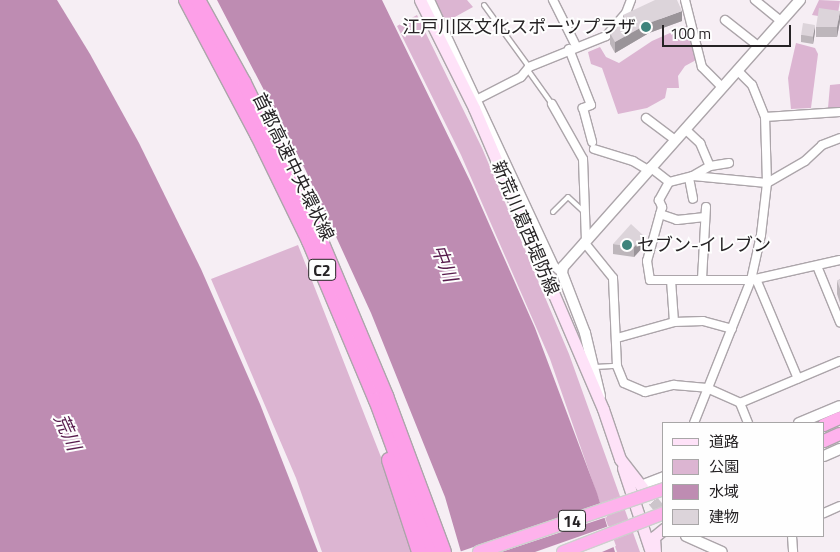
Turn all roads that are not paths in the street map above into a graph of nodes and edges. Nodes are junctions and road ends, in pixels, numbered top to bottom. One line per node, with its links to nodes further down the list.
1 (186, 0): 54 (highway, 首都高速中央環状線 / C2)
2 (198, 0): 71 (highway, 首都高速中央環状線 / C2)
3 (420, 0): 57 (main road, 新荒川葛西堤防線)
4 (430, 0): 18 (street)
5 (553, 0): 14 (street)
6 (631, 0): 14 (street)
7 (685, 0): 17 (street)
8 (755, 0): 12 (street)
9 (800, 0): 12 (street)
10 (484, 5): 15 (lane)
11 (725, 20): 13 (street)
12 (781, 21): 13 (street)
13 (758, 46): 16 (street)
14 (573, 47): 15 (street); 28 (street)
15 (528, 68): 18 (street); 19 (lane)
16 (737, 70): 17 (street); 21 (street)
17 (722, 87): 23 (street)
18 (478, 99): 41 (street)
19 (552, 104): 34 (street)
20 (840, 112): 21 (street)
21 (765, 117): 31 (street)
22 (646, 118): 25 (street)
23 (685, 129): 25 (street); 27 (street)
24 (840, 138): 31 (street)
25 (675, 140): 28 (street)
26 (729, 163): 27 (street)
27 (710, 166): 29 (street)
28 (649, 169): 30 (street); 38 (street)
29 (691, 177): 30 (street); 31 (street); 32 (street)
30 (669, 182): 36 (street)
31 (766, 183): 44 (street)
32 (693, 199)
33 (706, 207): 37 (street)
34 (583, 211): 35 (lane); 38 (street)
35 (553, 212)
36 (660, 214): 37 (street); 43 (street)
37 (705, 218): 42 (street)
38 (585, 241): 41 (street); 48 (street)
39 (840, 260): 40 (street)
40 (817, 266): 44 (street); 46 (street)
41 (562, 273): 51 (street)
42 (702, 279): 43 (street); 44 (street)
43 (671, 280): 45 (street)
44 (754, 280): 47 (street); 52 (street)
45 (674, 322): 47 (street); 48 (street)
46 (840, 322)
47 (732, 329): 53 (street)
48 (617, 338): 50 (street)
49 (840, 361): 52 (street)
50 (617, 366): 51 (lane); 53 (street)
51 (595, 367): 57 (street)
52 (798, 378): 55 (street)
53 (707, 388): 55 (street); 59 (street)
54 (372, 392): 78 (highway); 79 (highway, 首都高速中央環状線 / C2)
55 (740, 403): 60 (street)
56 (840, 406): 61 (street)
57 (603, 409): 67 (main road, 新荒川葛西堤防線)
58 (840, 418): 62 (highway)
59 (694, 422)
60 (748, 422)
61 (801, 422)
62 (825, 425)
63 (840, 434): 64 (highway)
64 (825, 441)
65 (840, 449): 66 (street)
66 (825, 456)
67 (620, 459): 69 (main road, 新荒川葛西堤防線); 84 (main road, 新荒川葛西堤防線)
68 (662, 478): 69 (street)
69 (642, 487)
70 (662, 490): 82 (highway, 14, bridge)
71 (427, 504): 80 (highway, 首都高速中央環状線 / C2); 81 (highway)
72 (840, 506): 73 (street)
73 (825, 513)
74 (662, 514): 83 (highway, 14, bridge)
75 (662, 531): 85 (main road)
76 (688, 537): 86 (street)
77 (792, 537): 87 (street)
78 (419, 552)
79 (432, 552)
80 (444, 552)
81 (452, 552)
82 (479, 552)
83 (563, 552)
84 (651, 552)
85 (655, 552)
86 (722, 552)
87 (793, 552)

